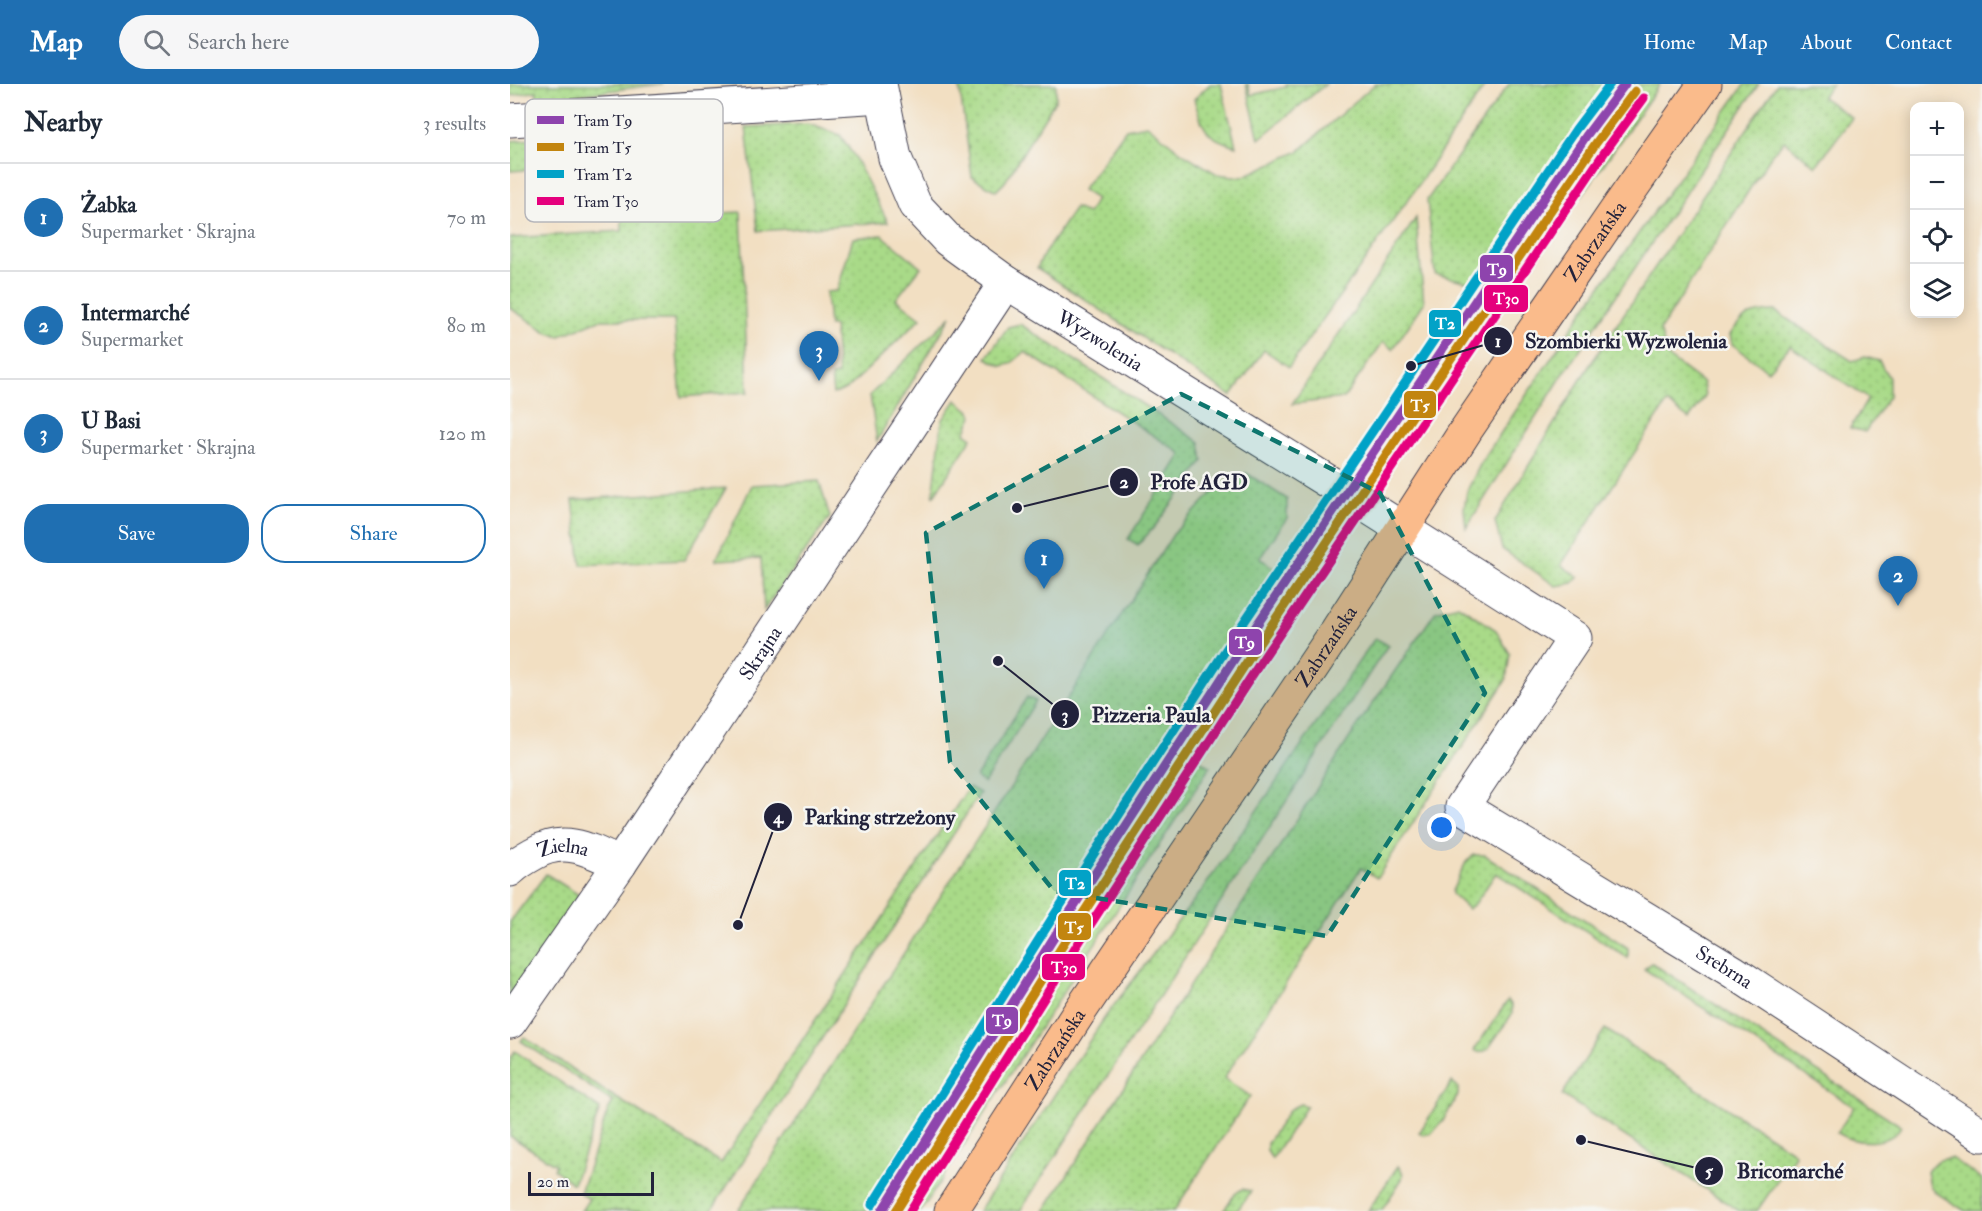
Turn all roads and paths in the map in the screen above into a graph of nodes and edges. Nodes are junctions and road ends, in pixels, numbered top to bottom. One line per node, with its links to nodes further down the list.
1 (1705, 84): 7 (main road, Zabrzańska)
2 (881, 90): 3 (street); 6 (street, Wyzwolenia)
3 (723, 103)
4 (525, 119): 5 (street)
5 (510, 120)
6 (1006, 282): 7 (street, Wyzwolenia); 9 (street, Skrajna)
7 (1403, 529): 8 (street, Wyzwolenia); 13 (main road, Zabrzańska)
8 (1462, 807): 12 (street, Srebrna)
9 (621, 864): 10 (street, Zielna); 11 (street, Skrajna)
10 (510, 870)
11 (510, 1022)
12 (1982, 1135)
13 (951, 1211)

